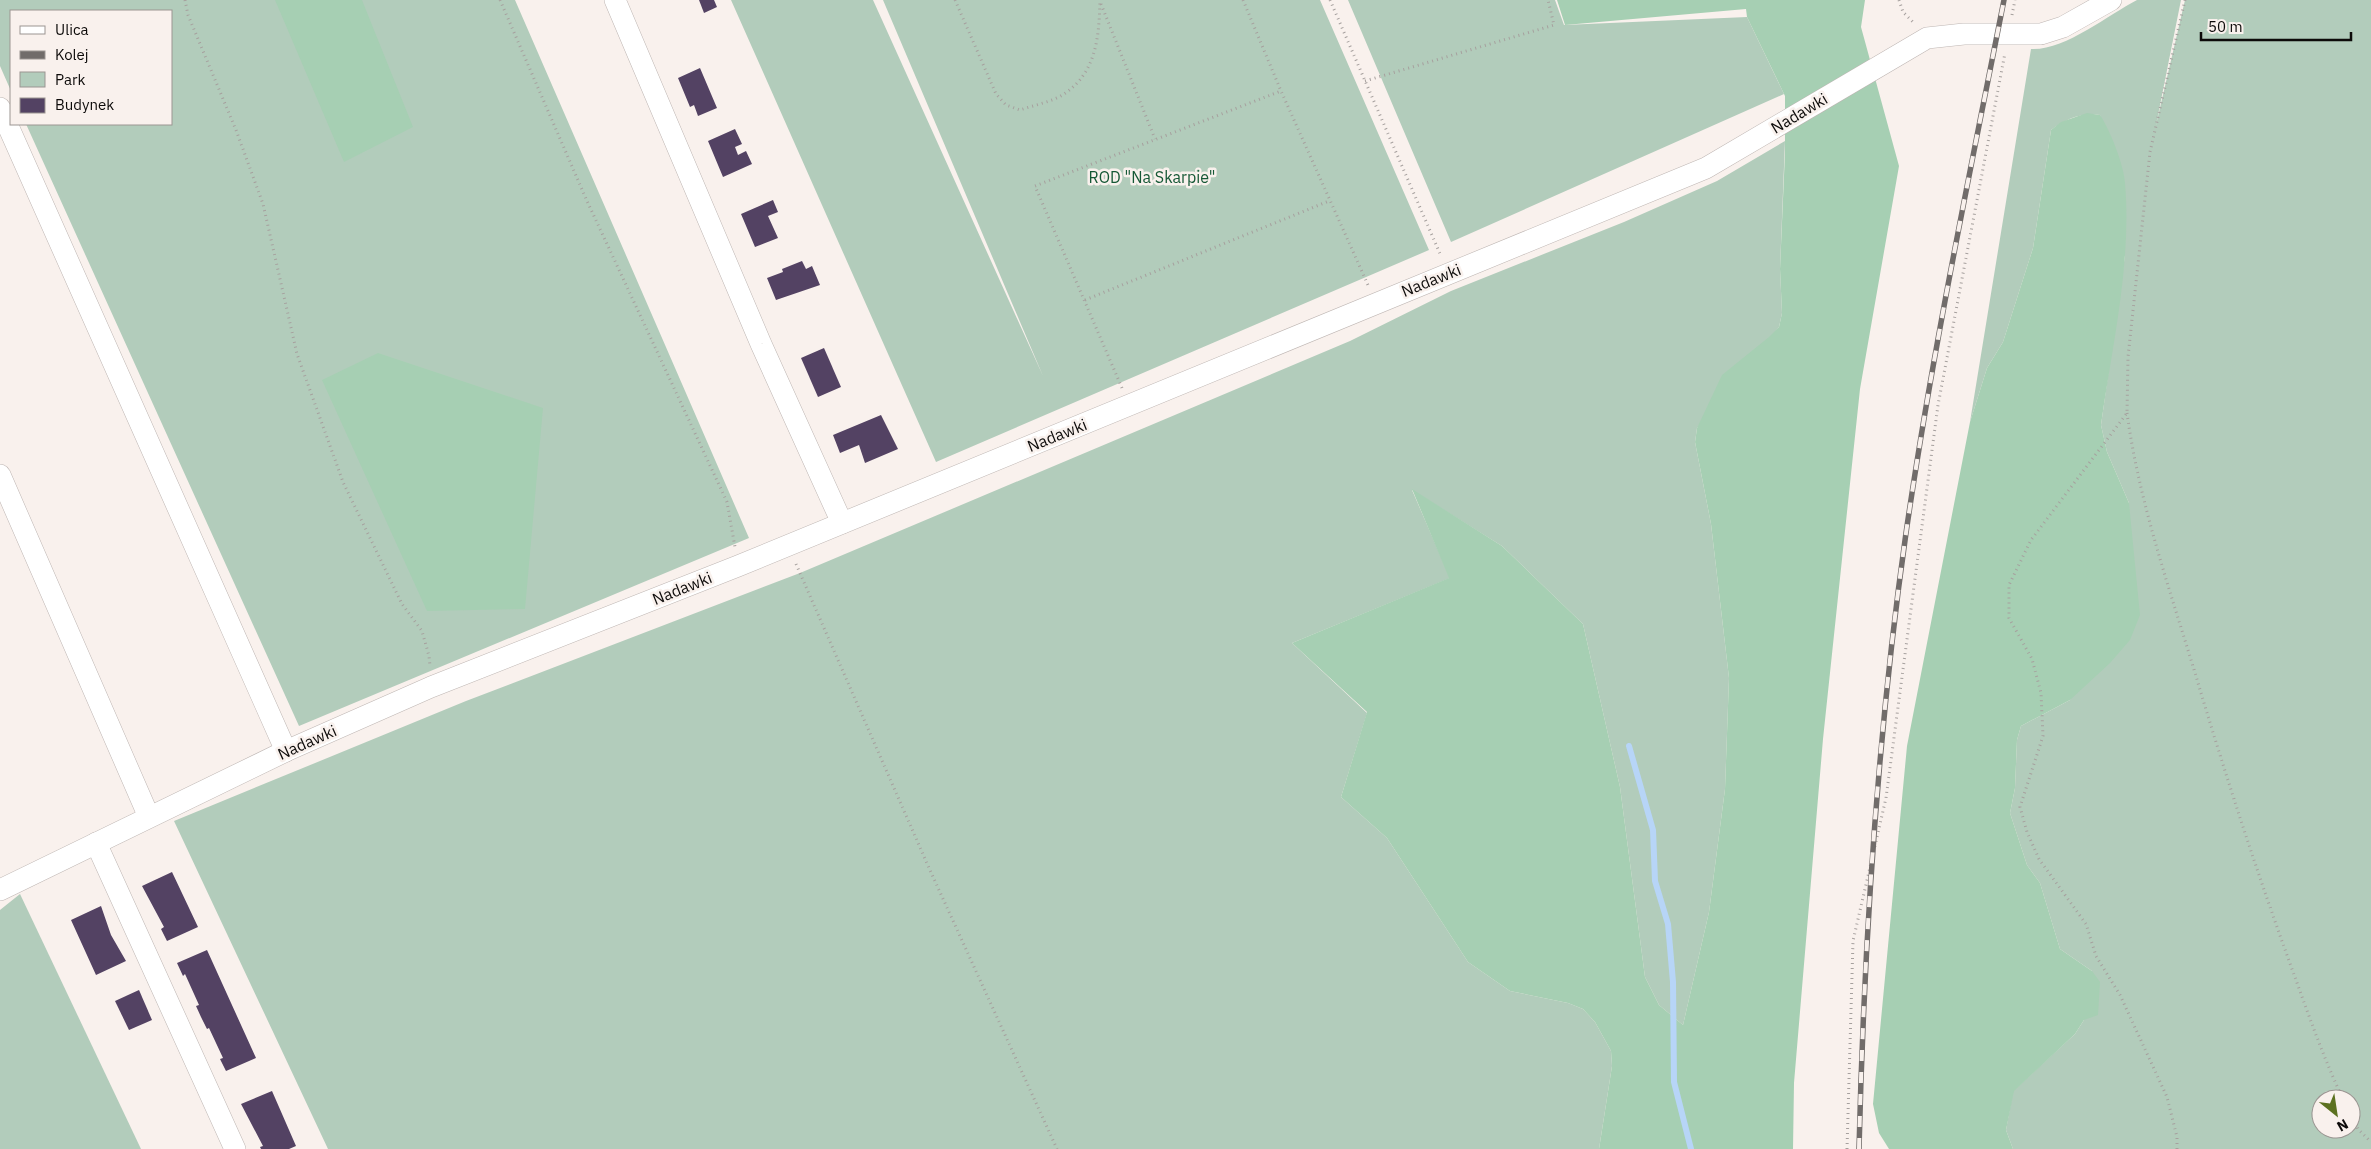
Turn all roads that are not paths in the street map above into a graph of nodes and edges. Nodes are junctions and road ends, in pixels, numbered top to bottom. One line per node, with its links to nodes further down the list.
1 (616, 0): 5 (street)
2 (2111, 0): 5 (street, Nadawki)
3 (0, 108): 6 (street)
4 (0, 476): 7 (street)
5 (842, 523): 6 (street, Nadawki)
6 (286, 751): 7 (street, Nadawki)
7 (149, 817): 8 (street, Nadawki)
8 (96, 843): 9 (street, Nadawki); 10 (street)
9 (0, 890)
10 (235, 1149)

